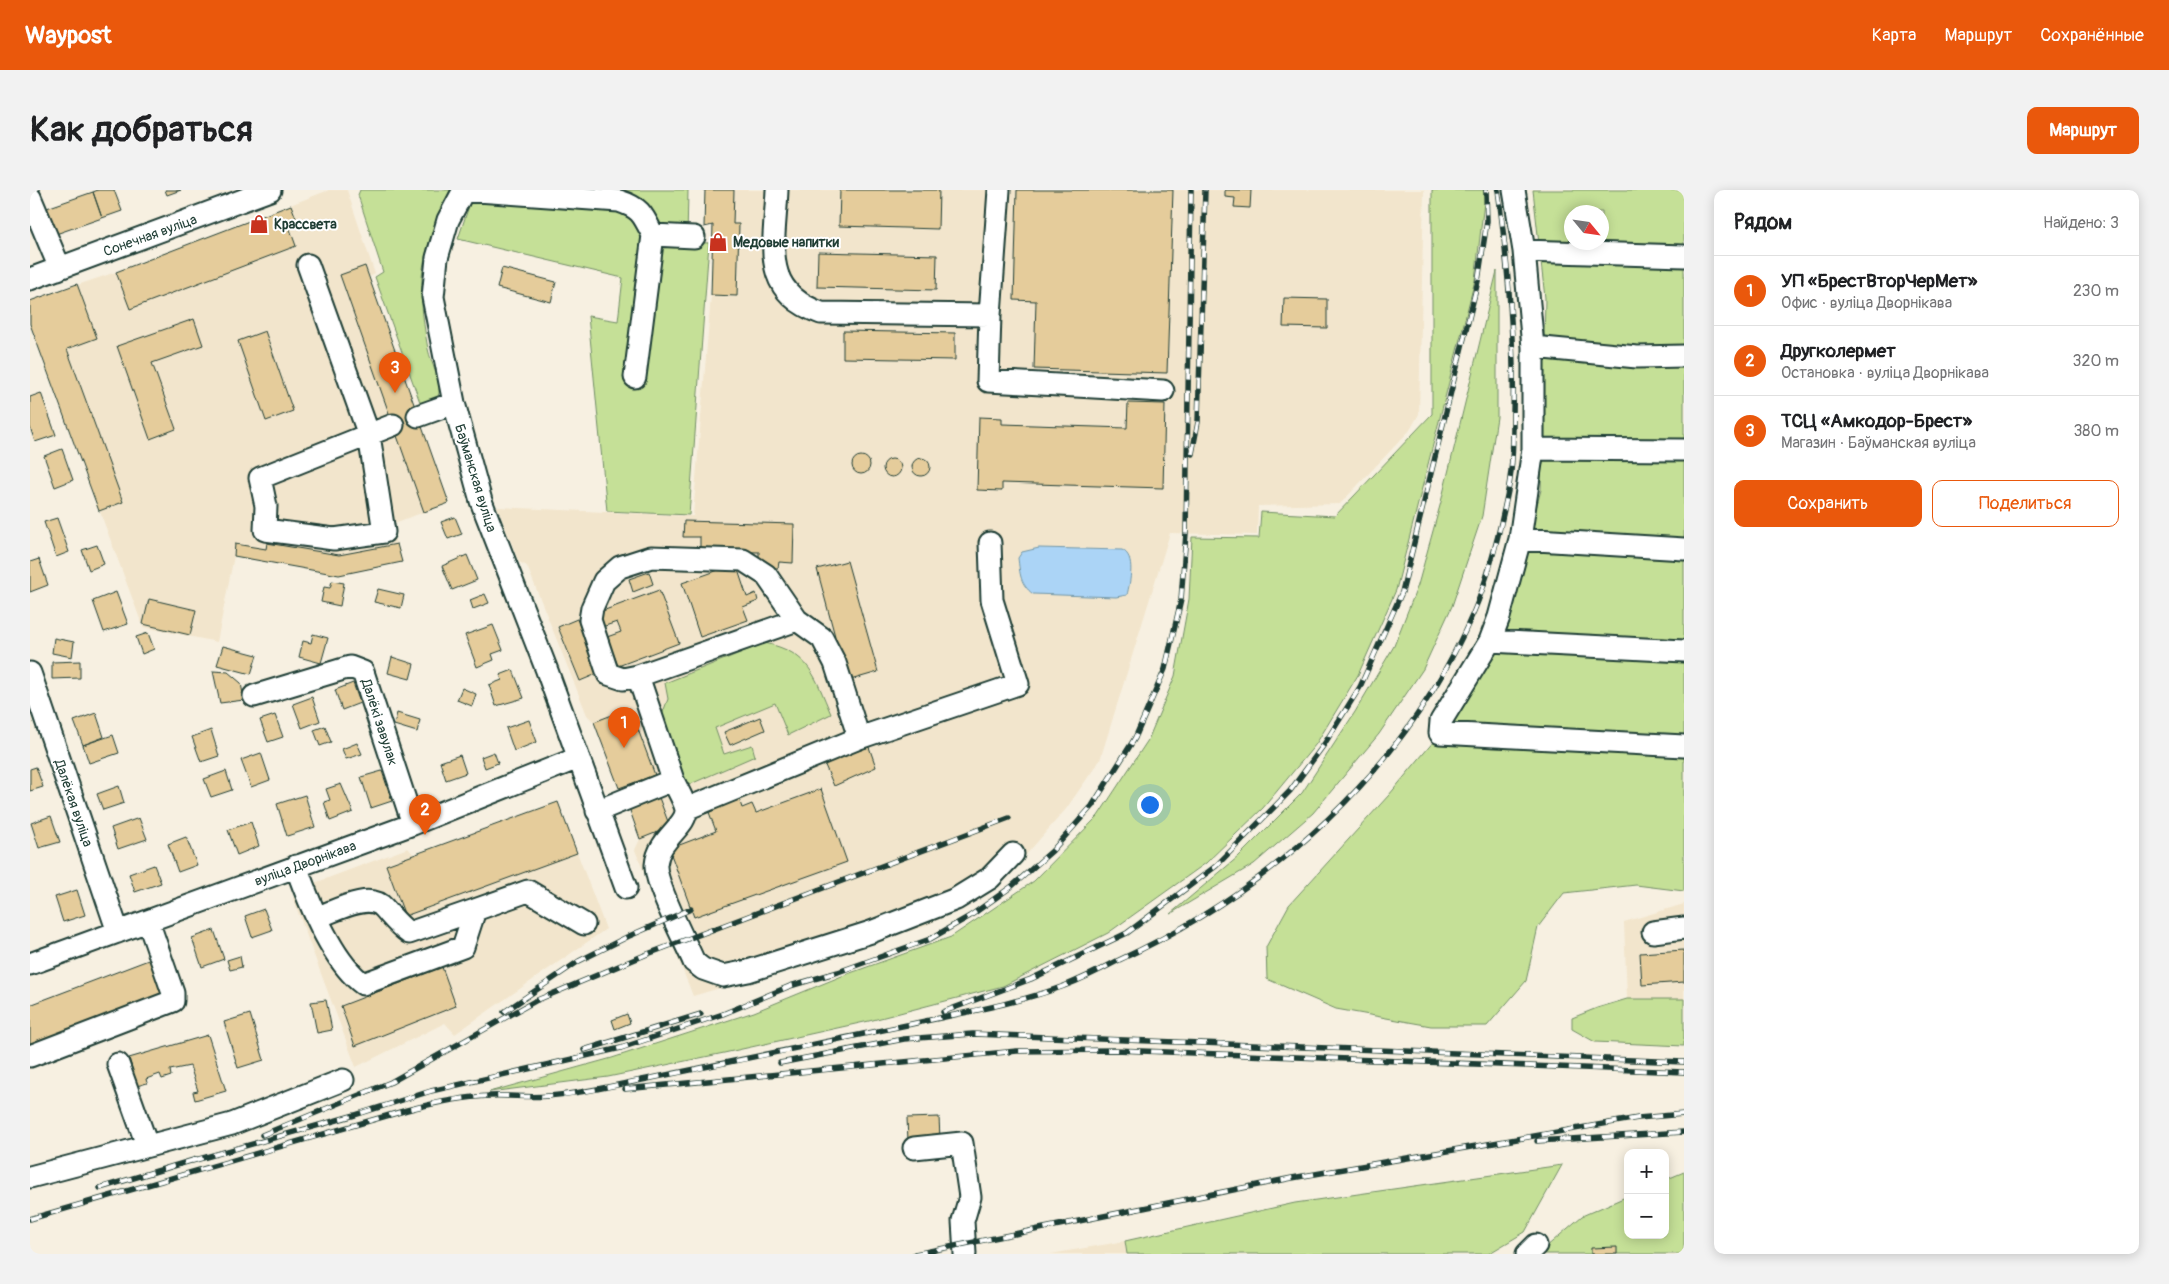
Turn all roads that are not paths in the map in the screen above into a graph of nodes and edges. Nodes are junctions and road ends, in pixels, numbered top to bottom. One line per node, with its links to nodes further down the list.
1 (270, 190): 7 (street, Сонечная вуліца)
2 (464, 190): 8 (street); 20 (street, Баўманская вуліца)
3 (777, 190): 15 (street)
4 (999, 190): 15 (street)
5 (1514, 190): 10 (street)
6 (30, 197): 13 (street)
7 (228, 197): 13 (street, Сонечная вуліца)
8 (653, 235): 9 (street); 18 (street)
9 (694, 237)
10 (1524, 251): 11 (street); 16 (street)
11 (1684, 256)
12 (308, 265): 23 (street)
13 (58, 269): 14 (street, Сонечная вуліца)
14 (30, 280)
15 (990, 315): 19 (street)
16 (1533, 347): 17 (street); 24 (street)
17 (1684, 356)
18 (635, 377)
19 (1163, 391)
20 (454, 403): 21 (street); 37 (street, Баўманская вуліца)
21 (418, 416)
22 (393, 425): 23 (street)
23 (369, 434): 23 (street)
24 (1533, 449): 25 (street); 26 (street)
25 (1684, 450)
26 (1520, 539): 28 (street); 30 (street)
27 (990, 543): 35 (street)
28 (1684, 550)
29 (797, 620): 33 (street); 33 (street); 35 (street)
30 (1490, 641): 31 (street); 36 (street)
31 (1684, 652)
32 (30, 673): 50 (street, Далёкая вуліца)
33 (638, 676): 38 (street)
34 (254, 696): 41 (street, Далёкі завулак)
35 (859, 738): 39 (street)
36 (1684, 746)
37 (578, 758): 40 (street, Баўманская вуліца); 41 (street, вуліца Дворнікава)
38 (673, 780): 39 (street); 40 (street)
39 (686, 809): 42 (street)
40 (597, 811): 44 (street, Баўманская вуліца)
41 (413, 824): 43 (street, вуліца Дворнікава)
42 (1013, 854)
43 (296, 866): 46 (street); 47 (street, вуліца Дворнікава)
44 (626, 888)
45 (475, 910): 46 (street); 46 (street); 48 (street)
46 (318, 917)
47 (148, 921): 50 (street, вуліца Дворнікава); 53 (street)
48 (584, 924)
49 (1684, 928): 51 (street)
50 (118, 932): 52 (street, вуліца Дворнікава)
51 (1653, 932)
52 (30, 964)
53 (30, 1056)
54 (118, 1064): 56 (street)
55 (343, 1080): 56 (street)
56 (147, 1145): 58 (street)
57 (914, 1148): 59 (street)
58 (30, 1176)
59 (965, 1254)

